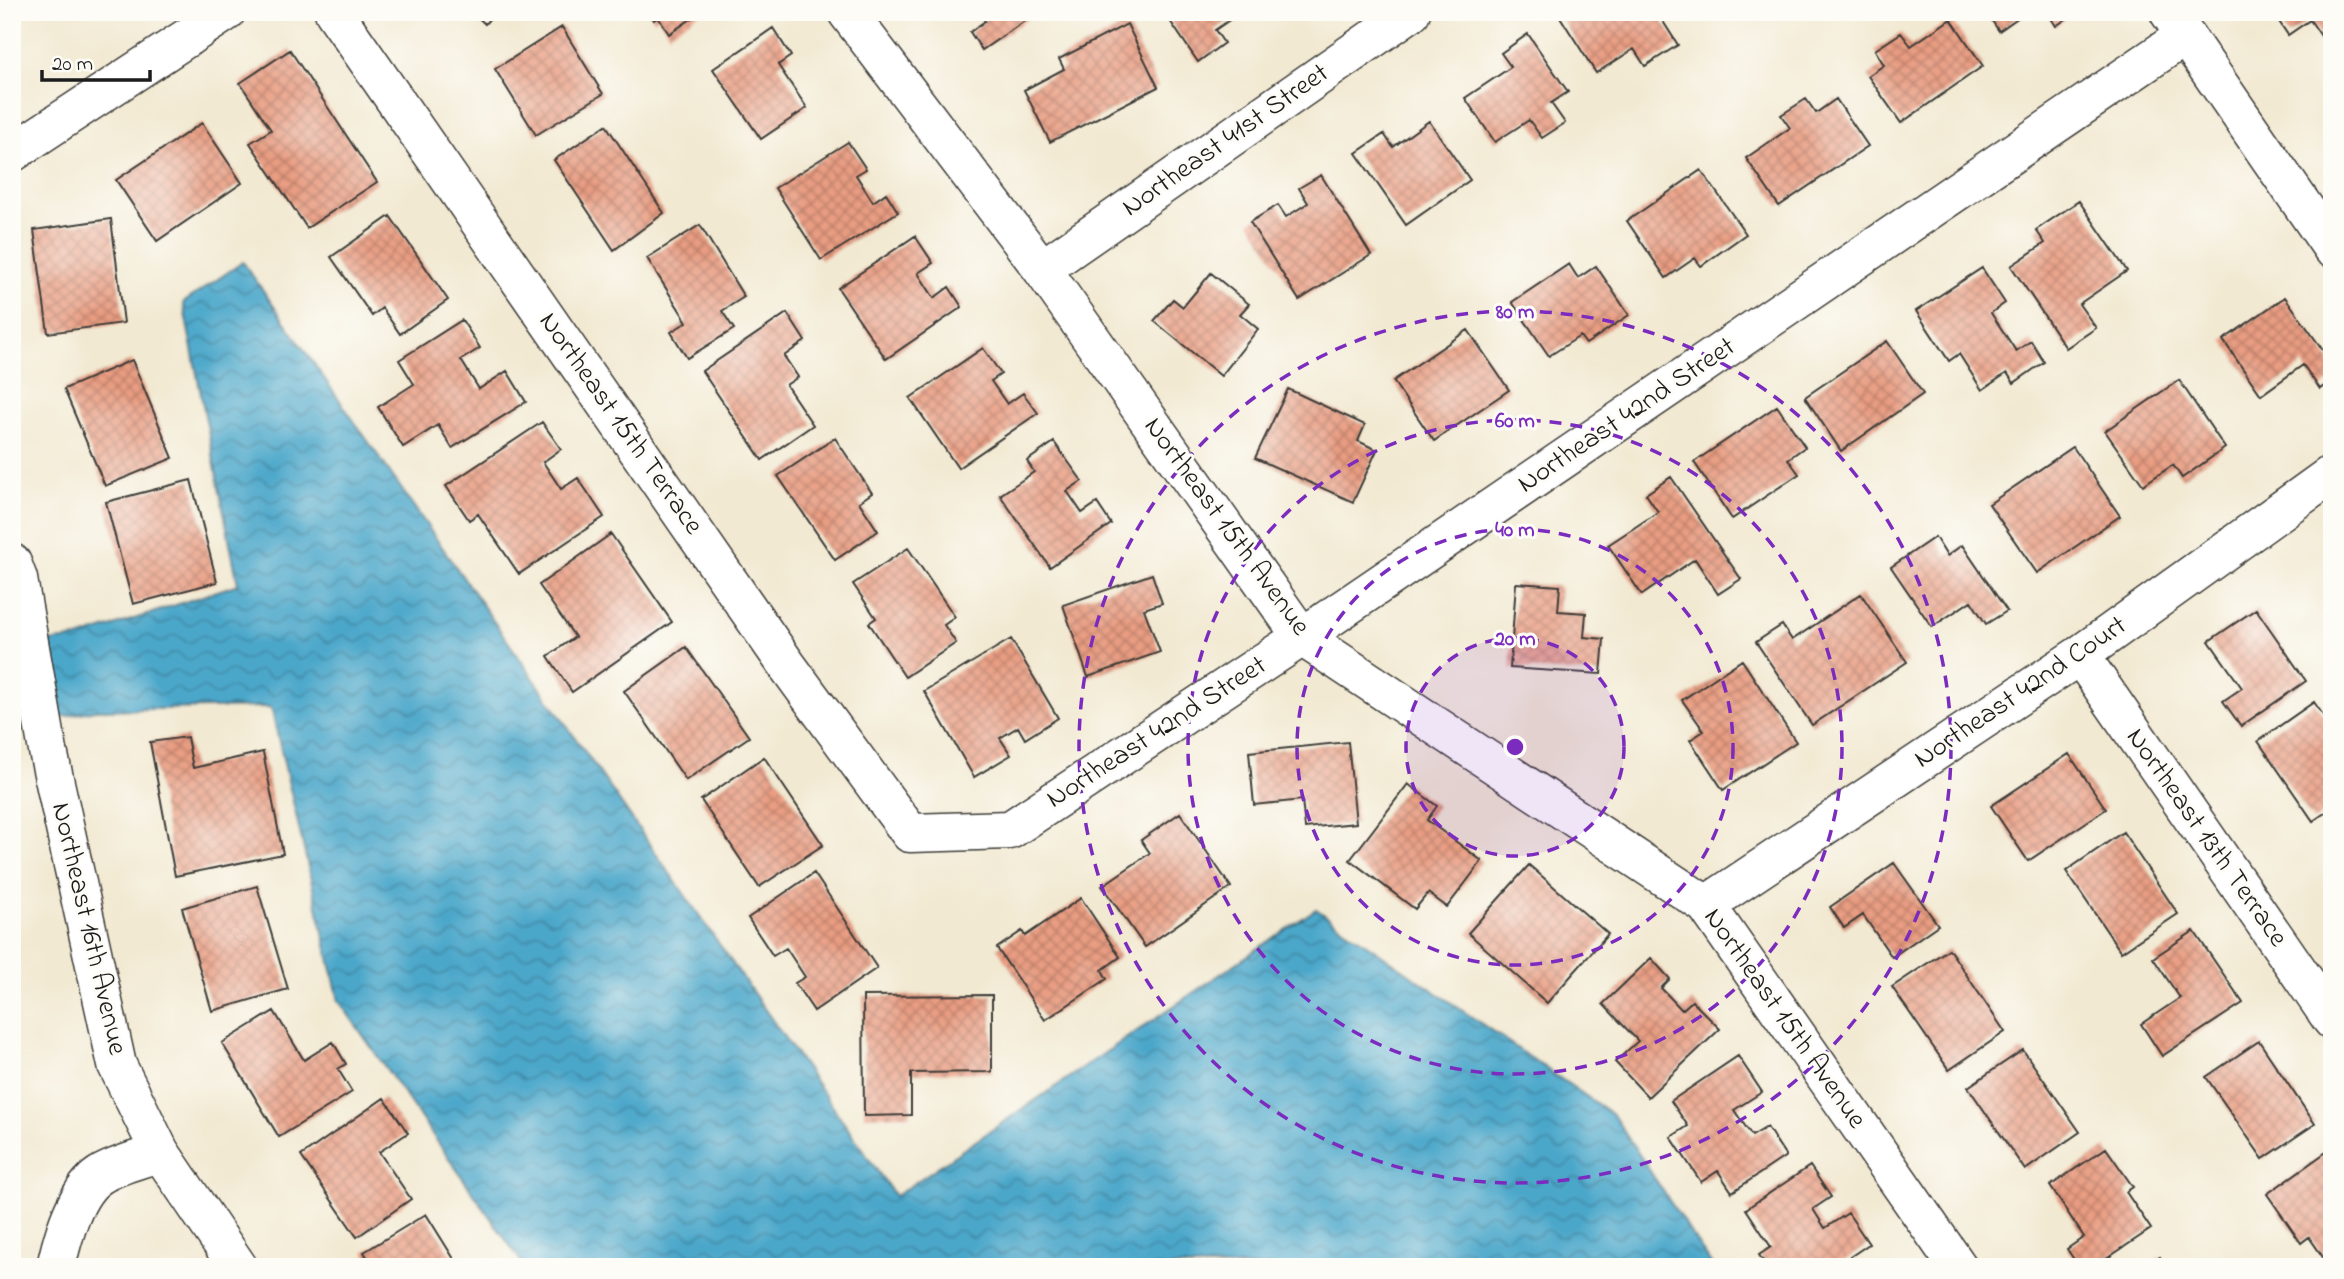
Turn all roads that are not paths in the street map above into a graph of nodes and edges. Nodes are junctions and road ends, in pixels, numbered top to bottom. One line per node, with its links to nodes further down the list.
1 (226, 12): 6 (street)
2 (334, 12): 13 (street, Northeast 15th Terrace)
3 (847, 12): 8 (street, Northeast 15th Avenue)
4 (1411, 12): 8 (street, Northeast 41st Street)
5 (2177, 24): 7 (street); 11 (street, Northeast 42nd Street)
6 (12, 153)
7 (2332, 248)
8 (1042, 269): 11 (street, Northeast 15th Avenue)
9 (2332, 474): 12 (street, Northeast 42nd Court)
10 (15, 571): 16 (street, Northeast 16th Avenue)
11 (1302, 637): 13 (street, Northeast 42nd Street); 14 (street, Northeast 15th Avenue)
12 (2080, 655): 14 (street, Northeast 42nd Court); 15 (street, Northeast 13th Terrace)
13 (910, 833)
14 (1706, 905): 19 (street, Northeast 15th Avenue)
15 (2332, 1020)
16 (160, 1152): 17 (street); 18 (street, Northeast 16th Avenue)
17 (55, 1267)
18 (238, 1267)
19 (1958, 1267)

